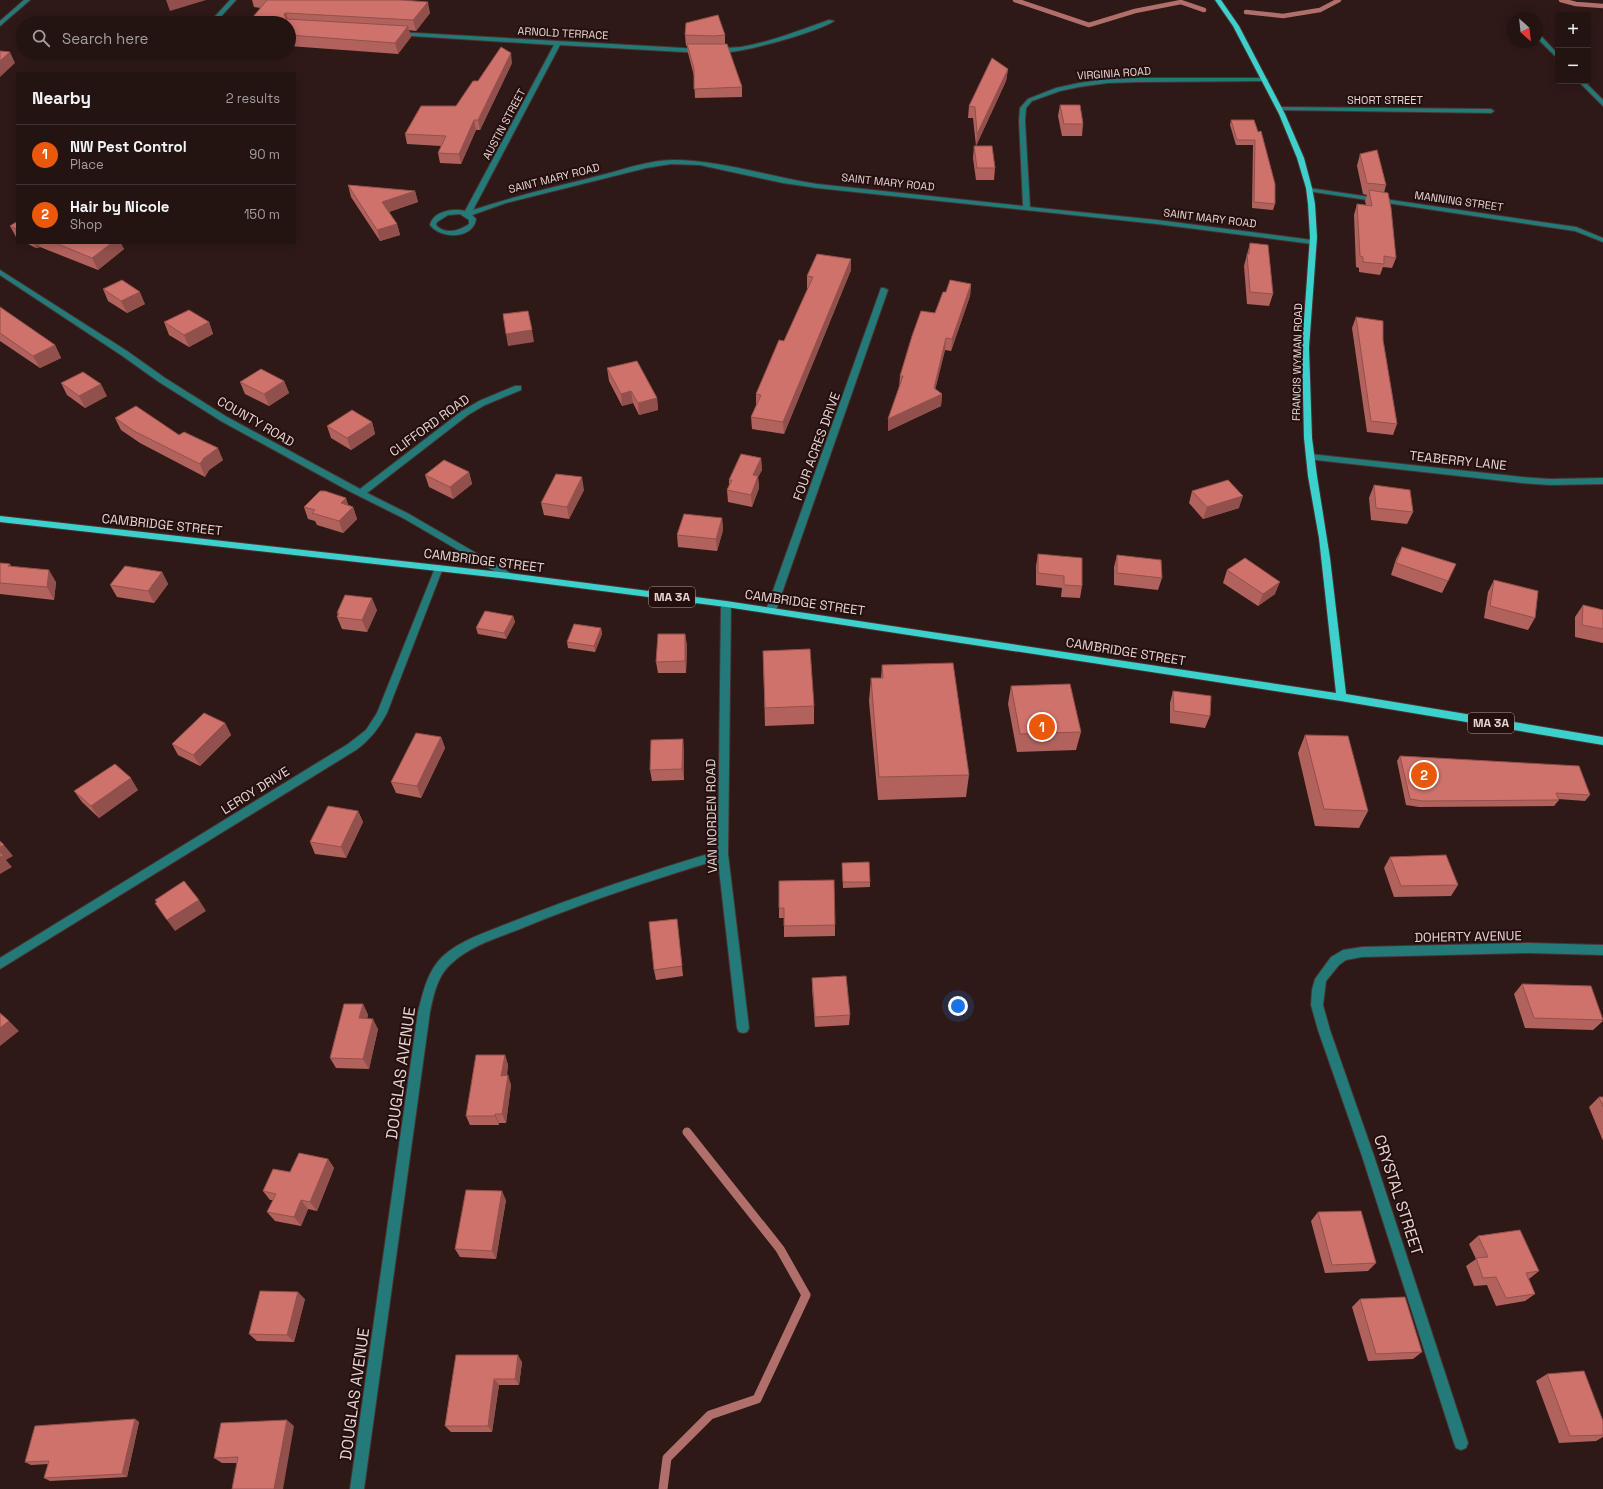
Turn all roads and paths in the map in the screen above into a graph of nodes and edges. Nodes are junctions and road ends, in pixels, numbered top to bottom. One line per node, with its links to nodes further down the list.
1 (27, 0): 6 (street)
2 (233, 0): 4 (street)
3 (1218, 0): 11 (main road, FRANCIS WYMAN ROAD)
4 (218, 16)
5 (831, 21): 9 (street, ARNOLD TERRACE)
6 (0, 24)
7 (392, 33): 9 (street, ARNOLD TERRACE)
8 (1543, 41): 10 (street)
9 (558, 43): 18 (street, AUSTIN STREET)
10 (1555, 54)
11 (1265, 80): 14 (main road, FRANCIS WYMAN ROAD); 17 (street, VIRGINIA ROAD)
12 (1584, 84): 13 (street)
13 (1603, 104)
14 (1279, 109): 15 (street, SHORT STREET); 16 (main road, FRANCIS WYMAN ROAD)
15 (1491, 111)
16 (1309, 190): 19 (street, MANNING STREET); 20 (main road, FRANCIS WYMAN ROAD)
17 (1027, 208): 18 (street, SAINT MARY ROAD); 20 (street, SAINT MARY ROAD)
18 (467, 214): 18 (street, SAINT MARY ROAD)
19 (1603, 240)
20 (1312, 242): 24 (main road, FRANCIS WYMAN ROAD)
21 (0, 272): 26 (street, COUNTY ROAD)
22 (884, 290): 31 (street, FOUR ACRES DRIVE)
23 (518, 388): 26 (street, CLIFFORD ROAD)
24 (1310, 456): 25 (street, TEABERRY LANE); 32 (main road, FRANCIS WYMAN ROAD)
25 (1603, 481)
26 (361, 493): 29 (street, COUNTY ROAD)
27 (0, 519): 28 (main road, CAMBRIDGE STREET / MA 3A)
28 (439, 568): 29 (main road, CAMBRIDGE STREET / MA 3A); 37 (street, LEROY DRIVE)
29 (509, 576): 30 (main road, CAMBRIDGE STREET / MA 3A)
30 (726, 604): 31 (main road, CAMBRIDGE STREET / MA 3A); 34 (street, VAN NORDEN ROAD)
31 (771, 610): 32 (main road, CAMBRIDGE STREET / MA 3A)
32 (1341, 697): 33 (main road, CAMBRIDGE STREET / MA 3A)
33 (1603, 741)
34 (723, 854): 38 (street, VAN NORDEN ROAD); 40 (street, DOUGLAS AVENUE)
35 (1603, 950): 36 (street, DOHERTY AVENUE)
36 (1335, 960): 39 (street, CRYSTAL STREET)
37 (0, 964)
38 (743, 1028)
39 (1461, 1443)
40 (356, 1489)

